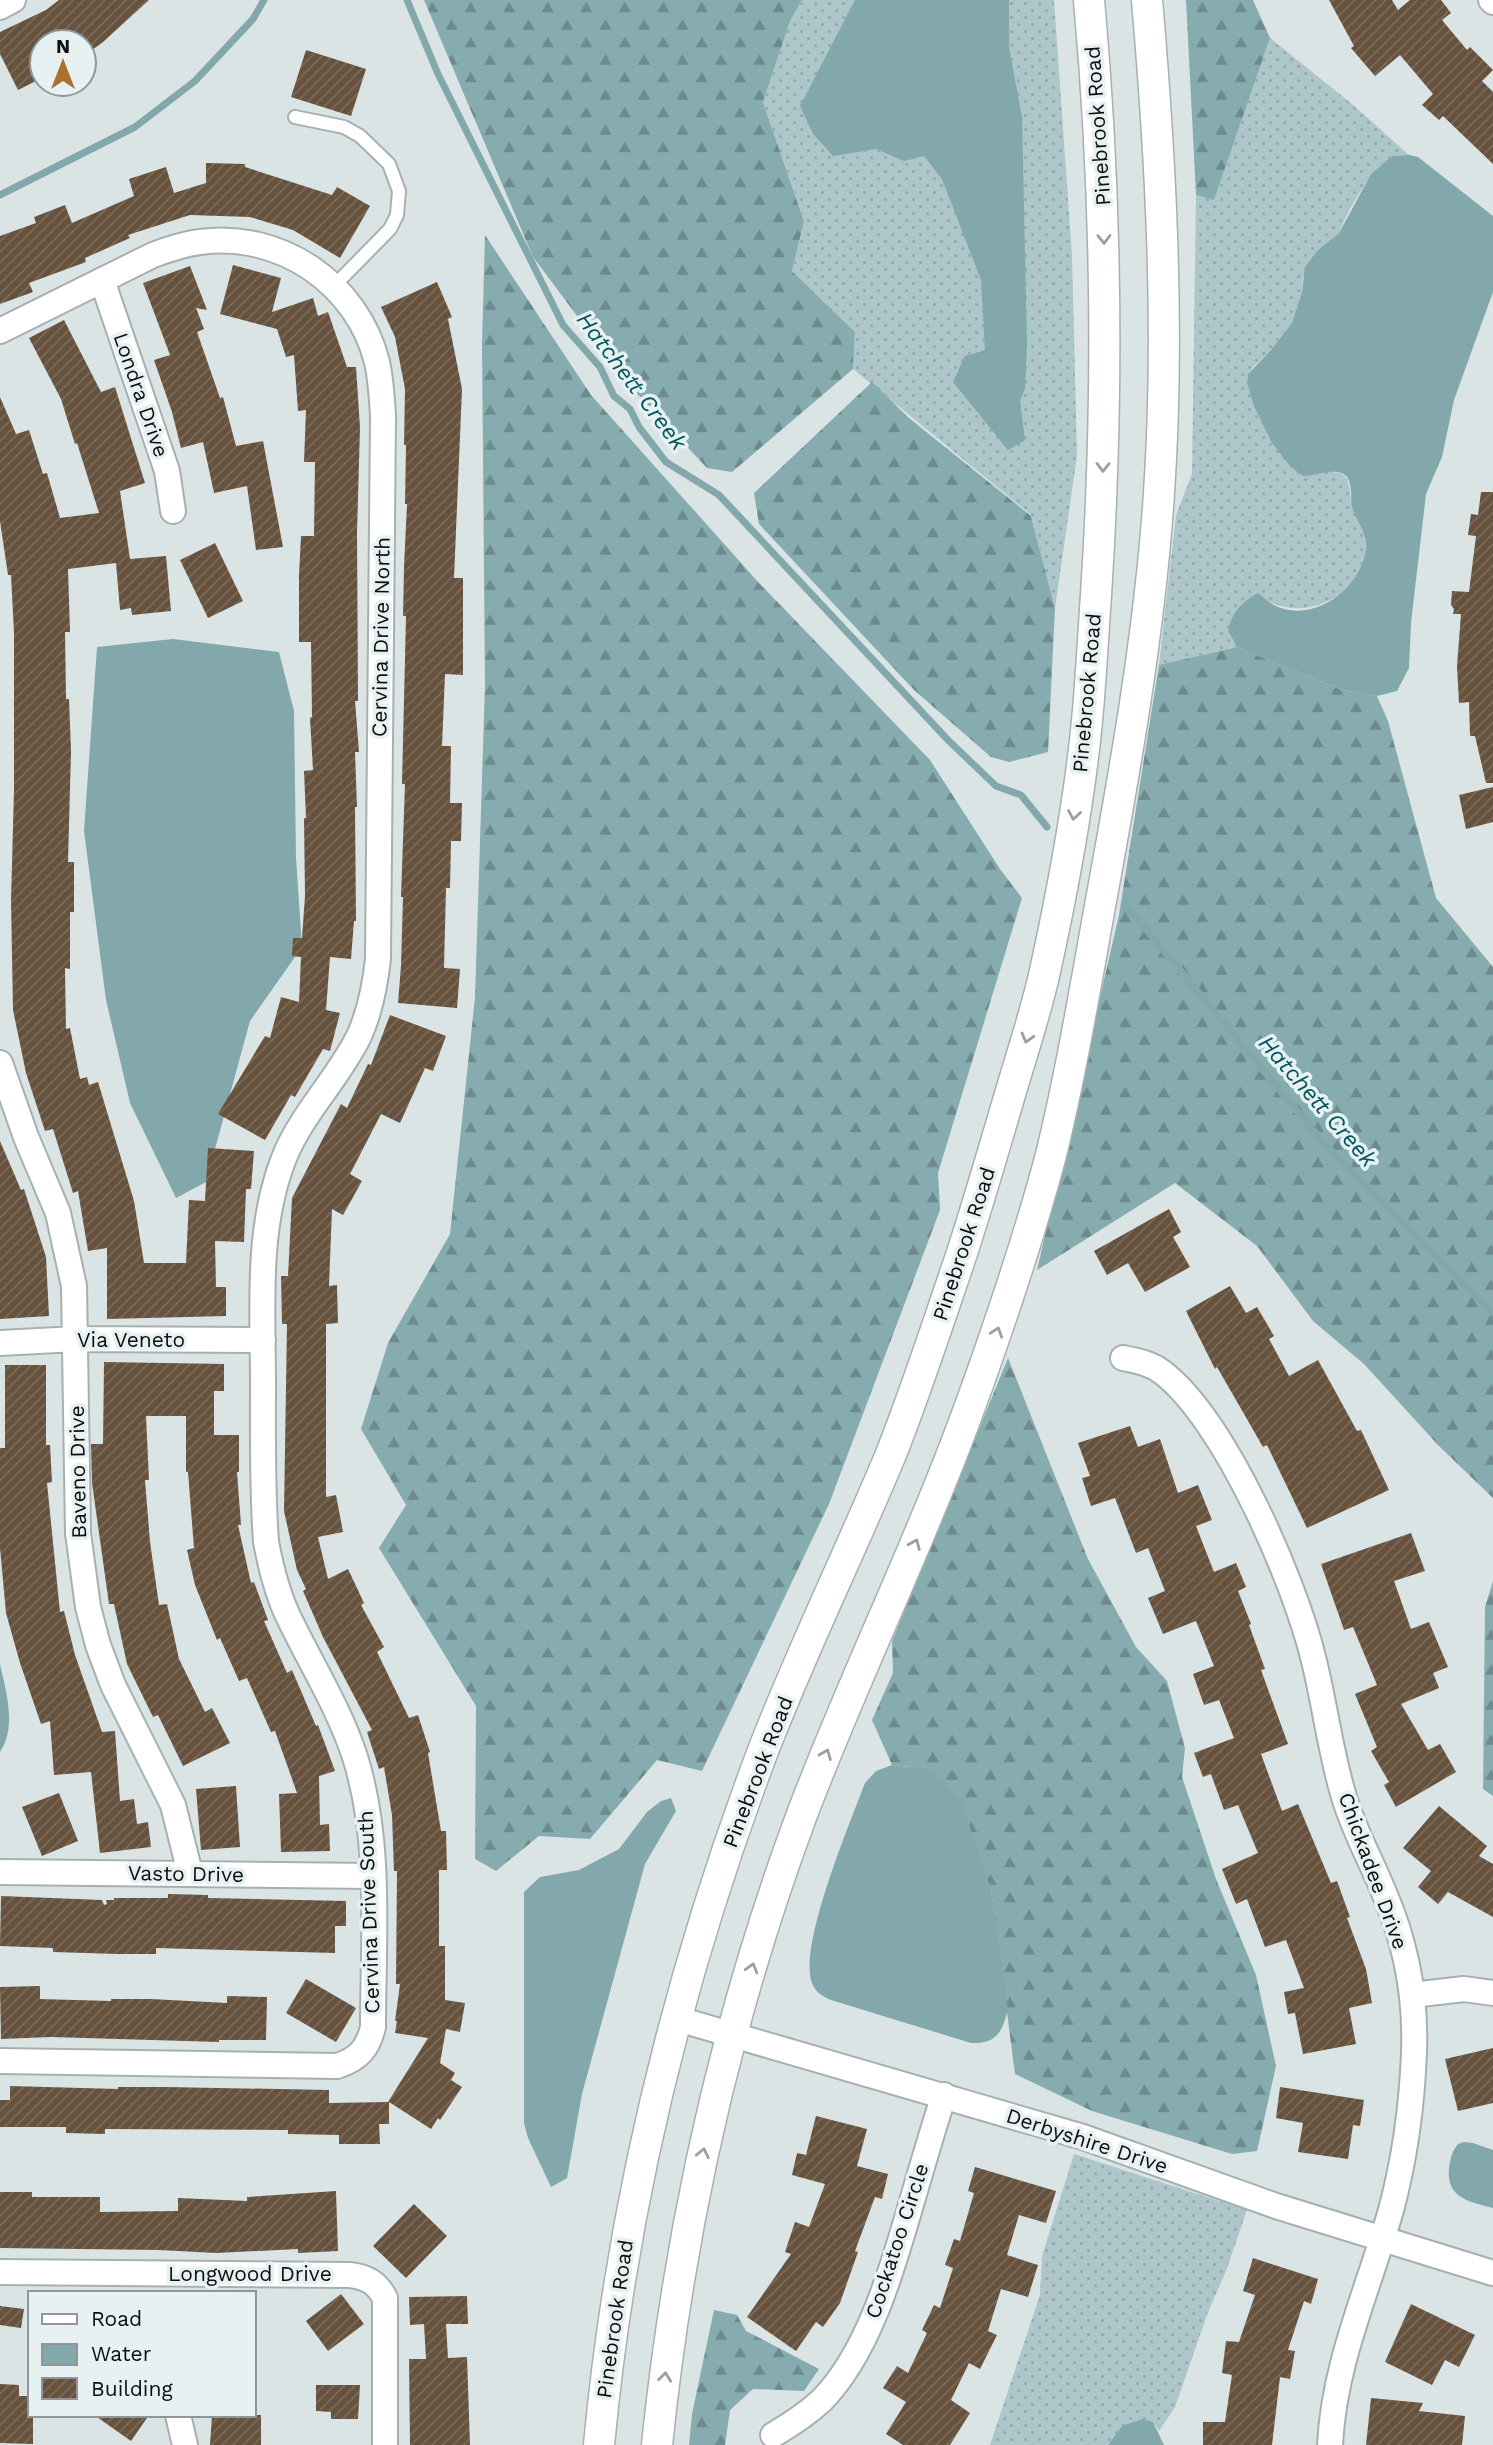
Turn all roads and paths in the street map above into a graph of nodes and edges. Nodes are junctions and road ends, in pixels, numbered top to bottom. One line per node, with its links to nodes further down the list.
1 (13, 0): 4 (street)
2 (1089, 0): 20 (street, Pinebrook Road, one-way to 20)
3 (1147, 0): 21 (street, Pinebrook Road, one-way to 3)
4 (0, 7)
5 (295, 117): 7 (lane)
6 (102, 281): 7 (street, Cervina Drive North); 8 (street, Cervina Drive North); 9 (street, Londra Drive)
7 (334, 286): 12 (street, Cervina Drive North)
8 (0, 331)
9 (173, 511)
10 (0, 1063): 11 (street, Baveno Drive)
11 (76, 1339): 12 (street, Via Veneto); 13 (street, Via Veneto); 16 (street, Baveno Drive)
12 (263, 1340): 17 (street, Cervina Drive South)
13 (0, 1343)
14 (1123, 1358): 19 (street, Chickadee Drive)
15 (0, 1872): 16 (street, Vasto Drive)
16 (190, 1873): 17 (street, Vasto Drive)
17 (373, 1876): 22 (street, Cervina Drive South)
18 (1493, 1993): 19 (street)
19 (1412, 1995): 24 (street, Chickadee Drive)
20 (678, 2019): 21 (street, Derbyshire Drive); 33 (street, Pinebrook Road)
21 (734, 2034): 23 (street, Derbyshire Drive); 34 (street, Pinebrook Road, one-way to 21)
22 (0, 2061)
23 (944, 2095): 24 (street, Derbyshire Drive); 30 (street, Cockatoo Circle)
24 (1382, 2238): 27 (street, Derbyshire Drive); 35 (street, Chickadee Drive)
25 (0, 2272): 26 (street, Longwood Drive)
26 (27, 2273): 28 (street); 32 (street, Longwood Drive)
27 (1493, 2273)
28 (75, 2291)
29 (178, 2417): 31 (street)
30 (773, 2435)
31 (185, 2445)
32 (385, 2445)
33 (599, 2445)
34 (657, 2445)
35 (1330, 2445)

